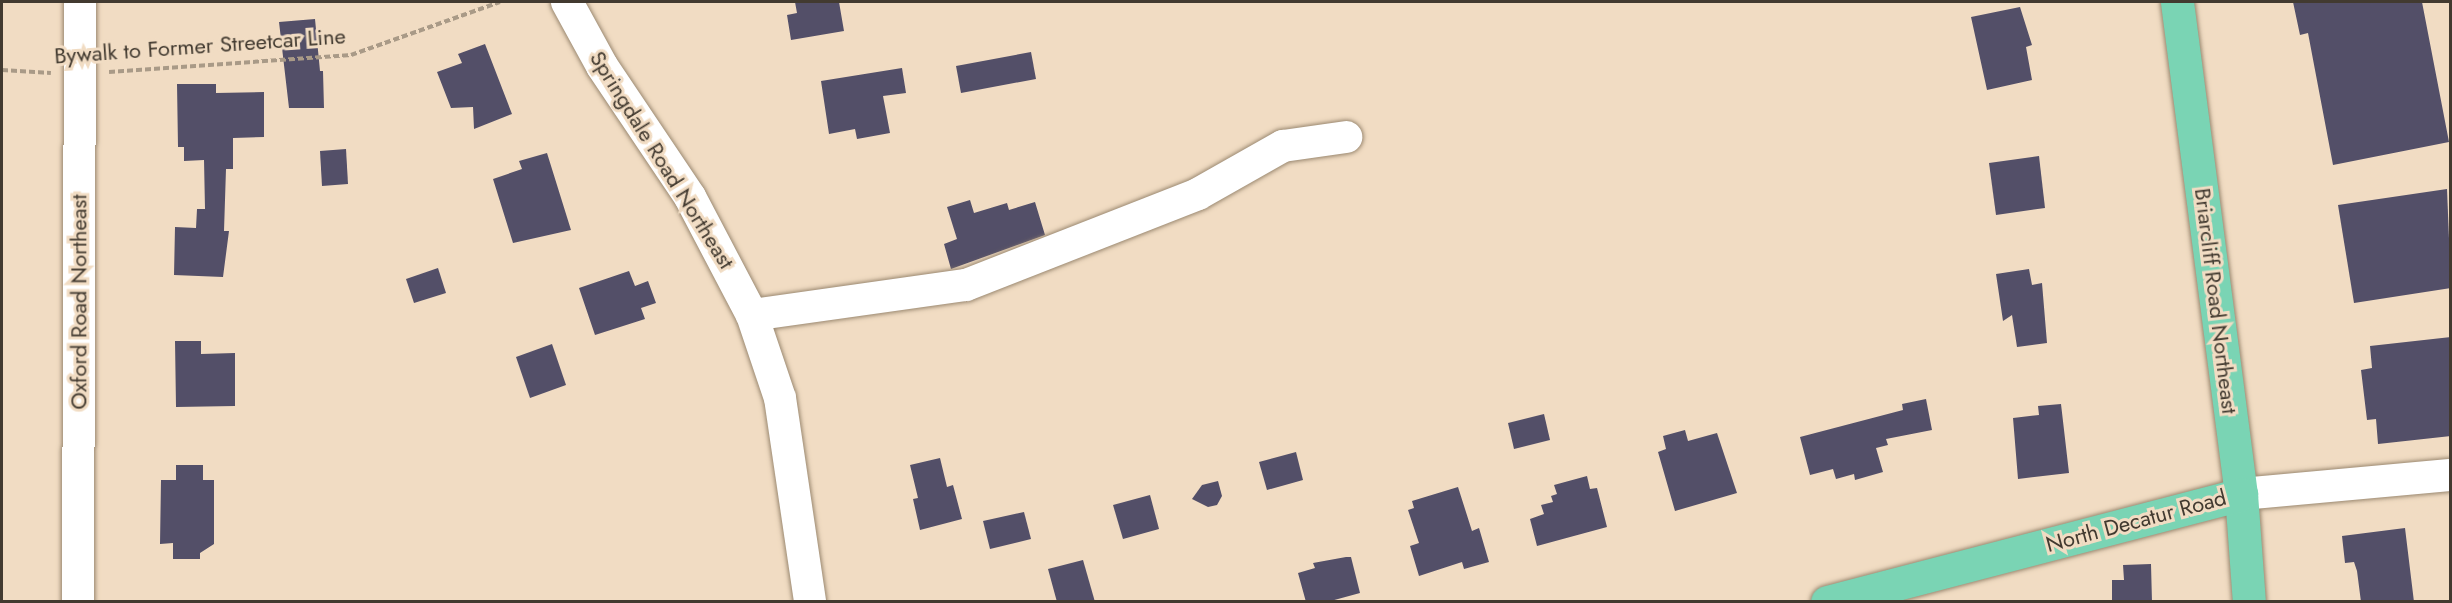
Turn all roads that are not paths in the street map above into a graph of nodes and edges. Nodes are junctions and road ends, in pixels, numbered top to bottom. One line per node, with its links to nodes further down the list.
1 (80, 2): 8 (street, Oxford Road Northeast)
2 (567, 2): 5 (street, Springdale Road Northeast)
3 (2177, 2): 7 (main road, Briarcliff Road Northeast)
4 (1346, 137): 5 (street)
5 (752, 315): 9 (street, Springdale Road Northeast)
6 (2451, 476): 7 (street, North Decatur Road)
7 (2241, 494): 10 (main road, North Decatur Road); 11 (main road, Briarcliff Road Northeast)
8 (78, 602)
9 (810, 602)
10 (1827, 602)
11 (2249, 602)

